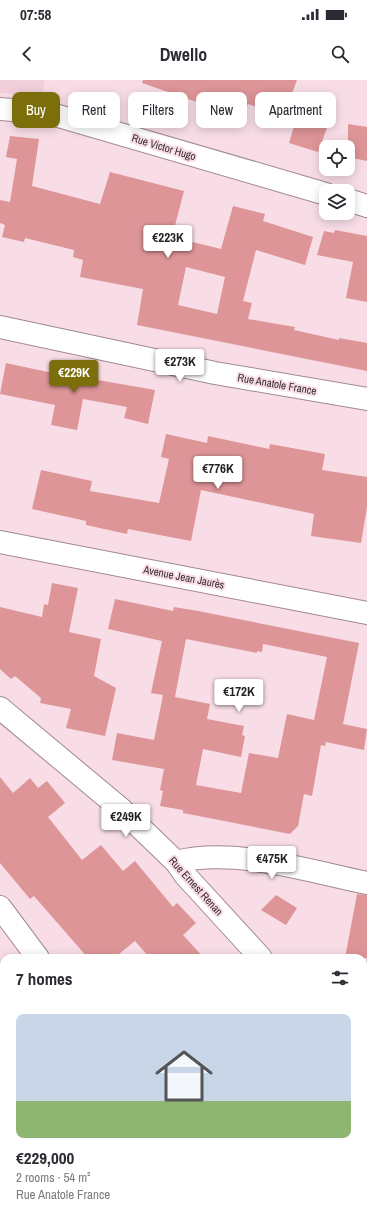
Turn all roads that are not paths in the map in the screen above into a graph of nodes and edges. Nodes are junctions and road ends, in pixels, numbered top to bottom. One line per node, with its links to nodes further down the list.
1 (0, 109): 2 (street, Rue Victor Hugo)
2 (319, 192)
3 (355, 202): 4 (street)
4 (367, 206)
5 (0, 327): 6 (street, Rue Anatole France)
6 (367, 399)
7 (0, 542): 8 (street, Avenue Jean Jaurès)
8 (367, 612)
9 (0, 708): 10 (street, Rue Ernest Renan)
10 (176, 862): 11 (street); 14 (street, Rue Ernest Renan)
11 (367, 883)
12 (0, 907): 13 (street)
13 (35, 954)
14 (257, 954)

